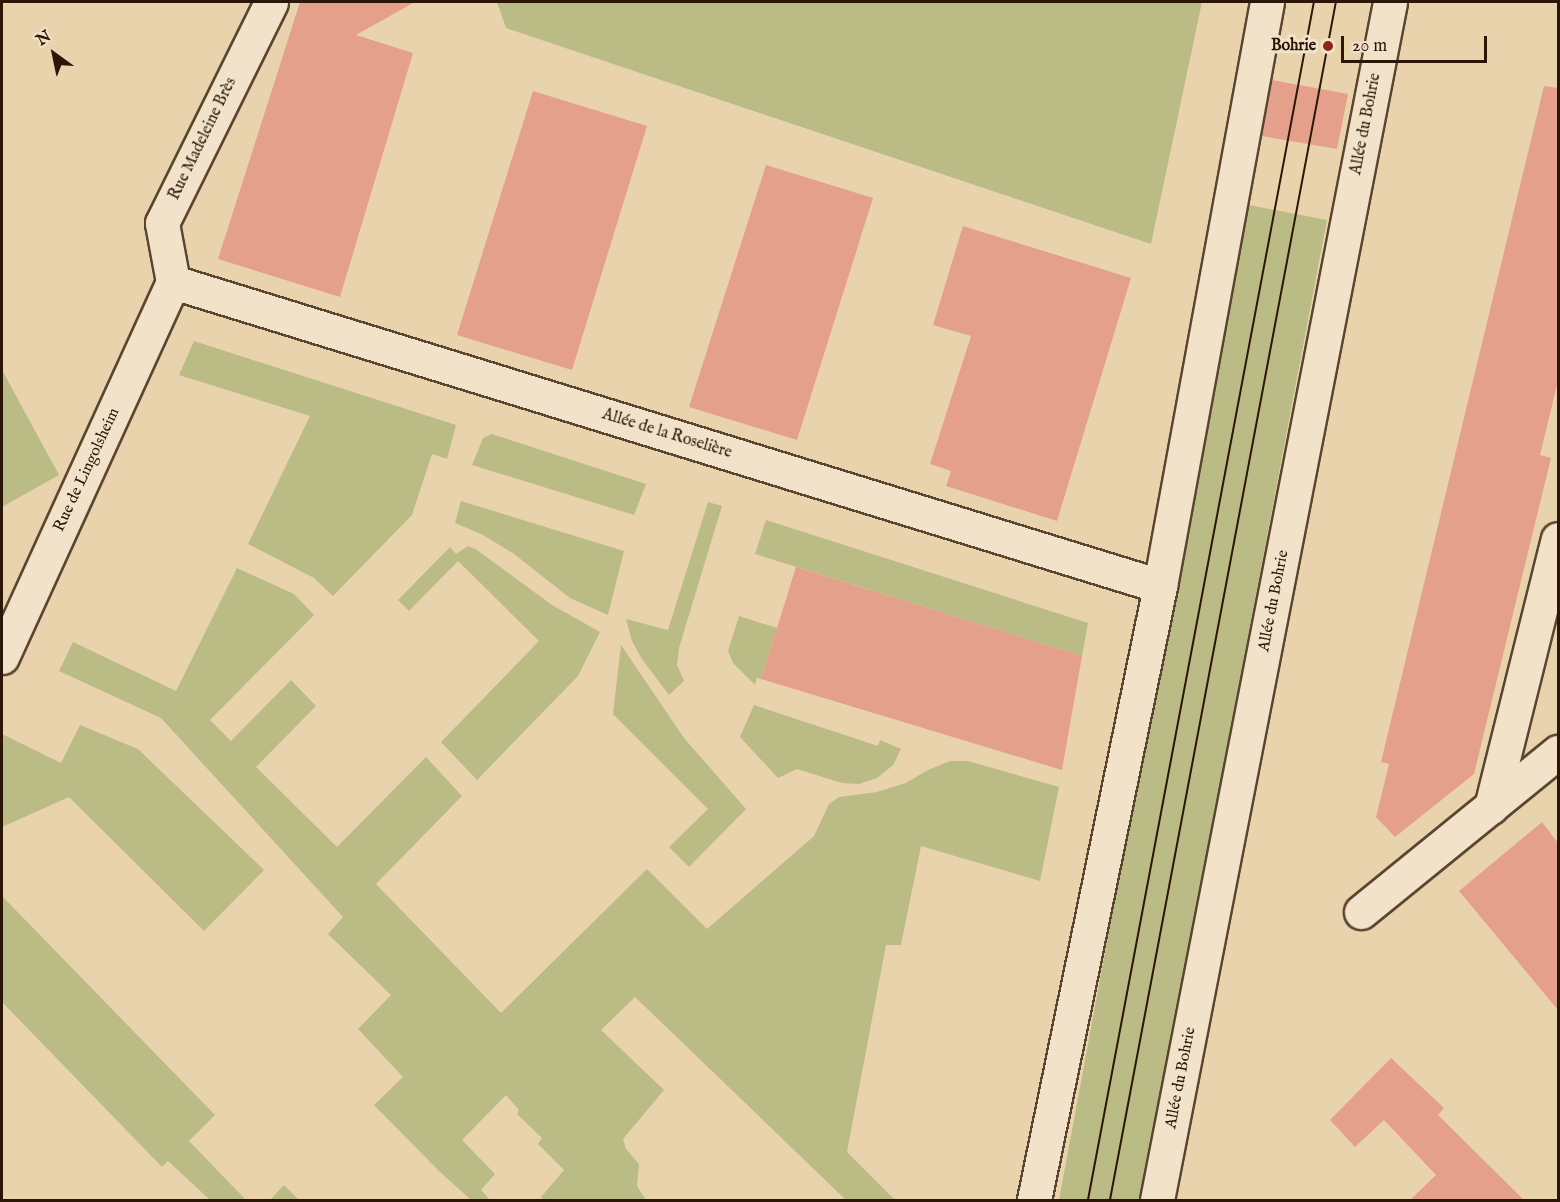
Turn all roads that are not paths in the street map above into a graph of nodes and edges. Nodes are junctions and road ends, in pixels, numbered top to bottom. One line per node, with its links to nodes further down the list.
1 (271, 2): 4 (main road, Rue Madeleine Brès)
2 (1267, 2): 6 (main road)
3 (1390, 2): 12 (main road, Allée du Bohrie)
4 (173, 282): 6 (main road, Allée de la Roselière); 7 (main road, Rue de Lingolsheim)
5 (1558, 539): 9 (main road)
6 (1160, 586): 11 (main road)
7 (2, 657)
8 (1558, 752): 9 (main road)
9 (1491, 807): 10 (main road)
10 (1361, 912)
11 (1035, 1200)
12 (1157, 1200)

